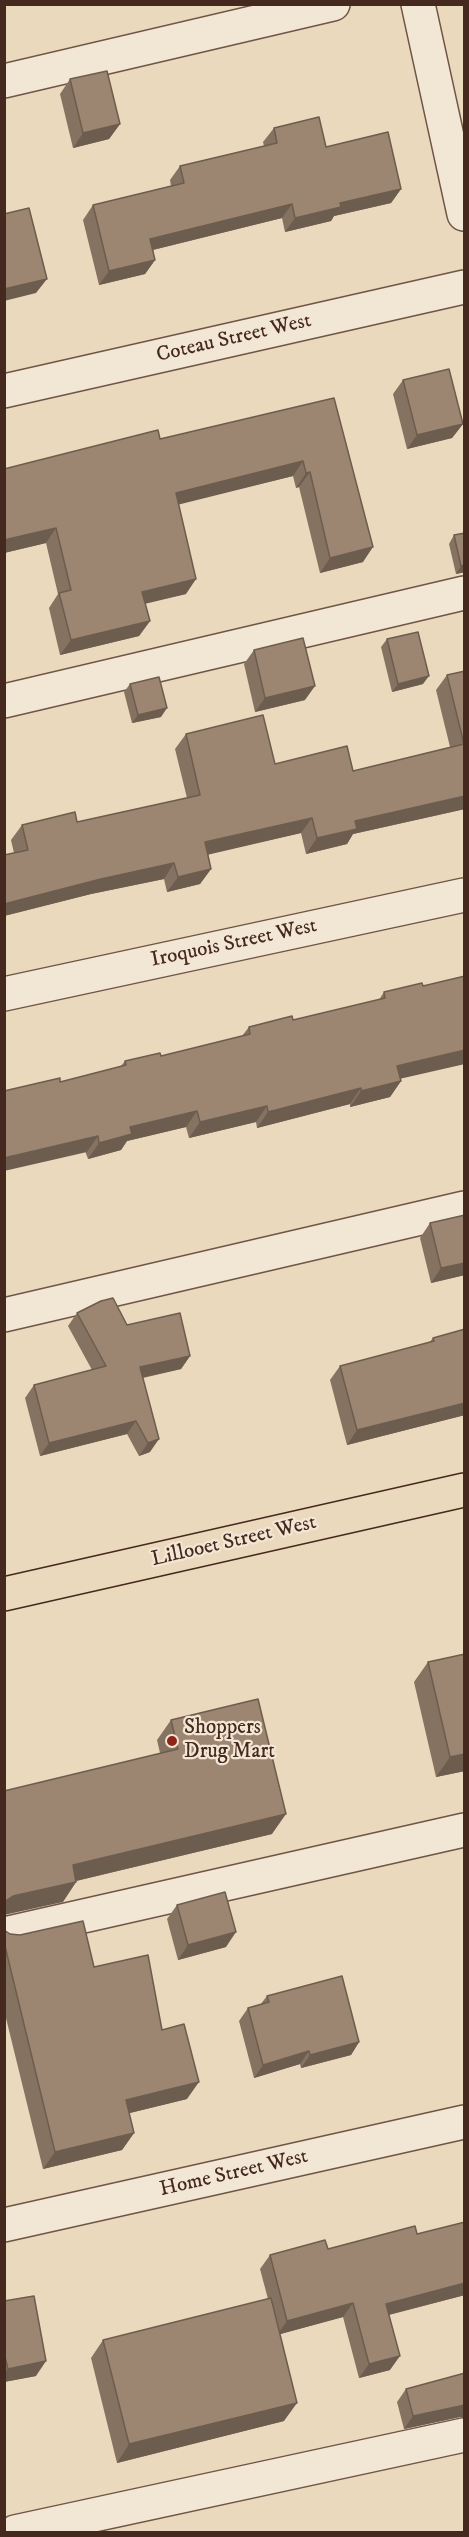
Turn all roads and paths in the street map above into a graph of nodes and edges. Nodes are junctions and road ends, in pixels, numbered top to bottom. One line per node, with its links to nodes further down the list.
1 (333, 4): 3 (street)
2 (418, 4): 4 (street)
3 (4, 81)
4 (465, 214)
5 (465, 287): 6 (street, Coteau Street West)
6 (4, 391)
7 (465, 593): 8 (street)
8 (4, 701)
9 (465, 895): 10 (street, Iroquois Street West)
10 (4, 994)
11 (465, 1208): 12 (street)
12 (4, 1315)
13 (465, 1491): 14 (main road, Lillooet Street West)
14 (4, 1594)
15 (465, 1830): 16 (street)
16 (4, 1934)
17 (465, 2122): 18 (street, Home Street West)
18 (4, 2225)
19 (465, 2435): 20 (street)
20 (15, 2532)

